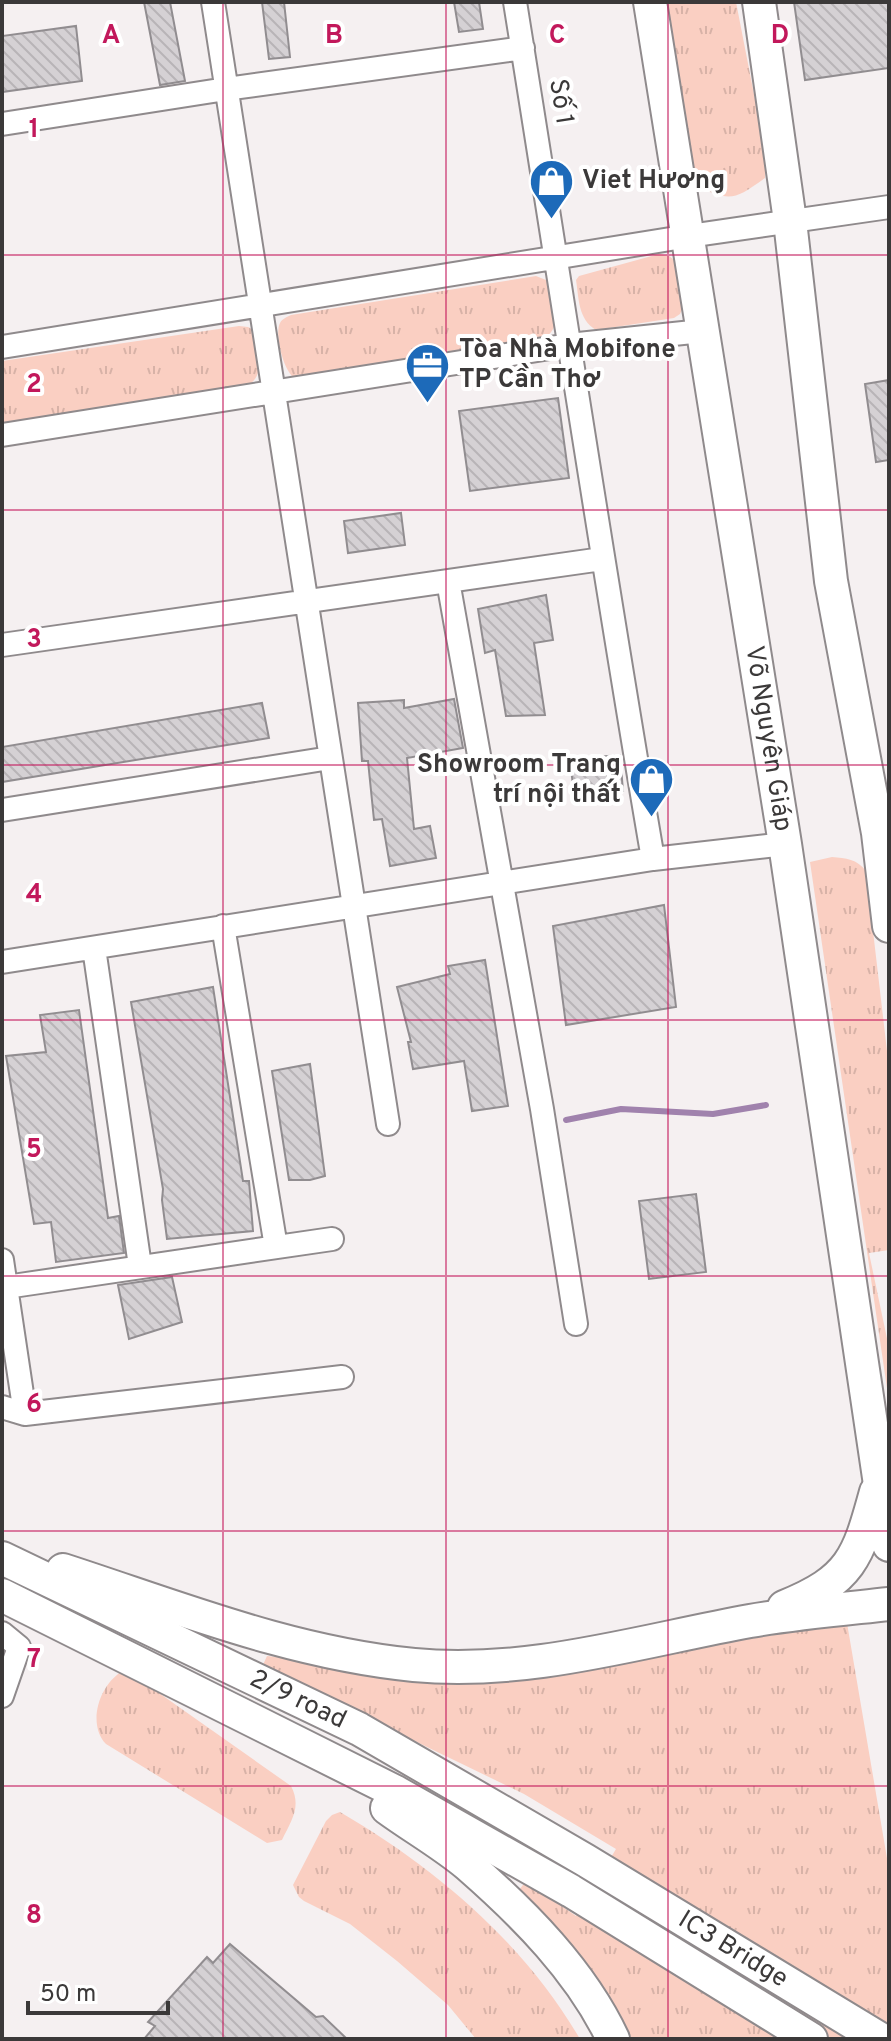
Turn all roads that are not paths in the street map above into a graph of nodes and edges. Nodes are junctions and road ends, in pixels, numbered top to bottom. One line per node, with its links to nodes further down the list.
1 (213, 2): 6 (street)
2 (515, 2): 5 (street, Số 1)
3 (650, 2): 10 (highway, Võ Nguyên Giáp)
4 (759, 2): 9 (highway)
5 (523, 48): 6 (street); 11 (street, Số 1)
6 (226, 89): 7 (street); 12 (street)
7 (2, 124)
8 (889, 207): 9 (street)
9 (790, 221): 10 (street); 23 (highway)
10 (689, 236): 11 (street); 13 (highway, Võ Nguyên Giáp)
11 (557, 258): 12 (street); 14 (street, Số 1)
12 (260, 305): 15 (street); 16 (street)
13 (702, 331): 14 (street); 26 (highway, Võ Nguyên Giáp)
14 (569, 345): 16 (street); 18 (street, Số 1)
15 (2, 347)
16 (274, 393): 17 (street); 20 (street)
17 (2, 435)
18 (602, 559): 19 (street); 27 (street, Số 1)
19 (448, 581): 20 (street); 28 (street)
20 (306, 601): 21 (street); 22 (street)
21 (2, 645)
22 (330, 758): 24 (street); 29 (street)
23 (880, 794): 25 (highway)
24 (2, 810)
25 (883, 832): 31 (highway)
26 (785, 844): 27 (street); 44 (highway, Võ Nguyên Giáp)
27 (653, 859): 28 (street)
28 (502, 883): 29 (street); 40 (street)
29 (354, 906): 30 (street); 34 (street)
30 (223, 926): 32 (street); 36 (street)
31 (889, 926)
32 (94, 948): 33 (street); 38 (street)
33 (2, 962)
34 (388, 1124)
35 (332, 1239): 36 (street)
36 (276, 1247): 38 (street)
37 (2, 1260): 39 (street)
38 (140, 1266): 39 (street)
39 (6, 1287): 43 (street)
40 (576, 1324)
41 (342, 1377): 43 (street)
42 (2, 1407): 43 (street)
43 (25, 1414)
44 (880, 1477): 45 (highway, Võ Nguyên Giáp); 50 (highway)
45 (889, 1545)
46 (2, 1549): 50 (highway)
47 (2, 1558): 54 (highway, 2/9 road)
48 (2, 1595): 52 (highway, 2/9 road)
49 (889, 1604): 50 (highway)
50 (753, 1620)
51 (2, 1633): 53 (street)
52 (192, 1691): 55 (highway, 2/9 road); 56 (highway)
53 (2, 1696)
54 (585, 1860): 58 (highway, IC3 Bridge)
55 (571, 1891): 57 (highway, IC3 Bridge)
56 (613, 2039)
57 (811, 2039)
58 (880, 2039)

